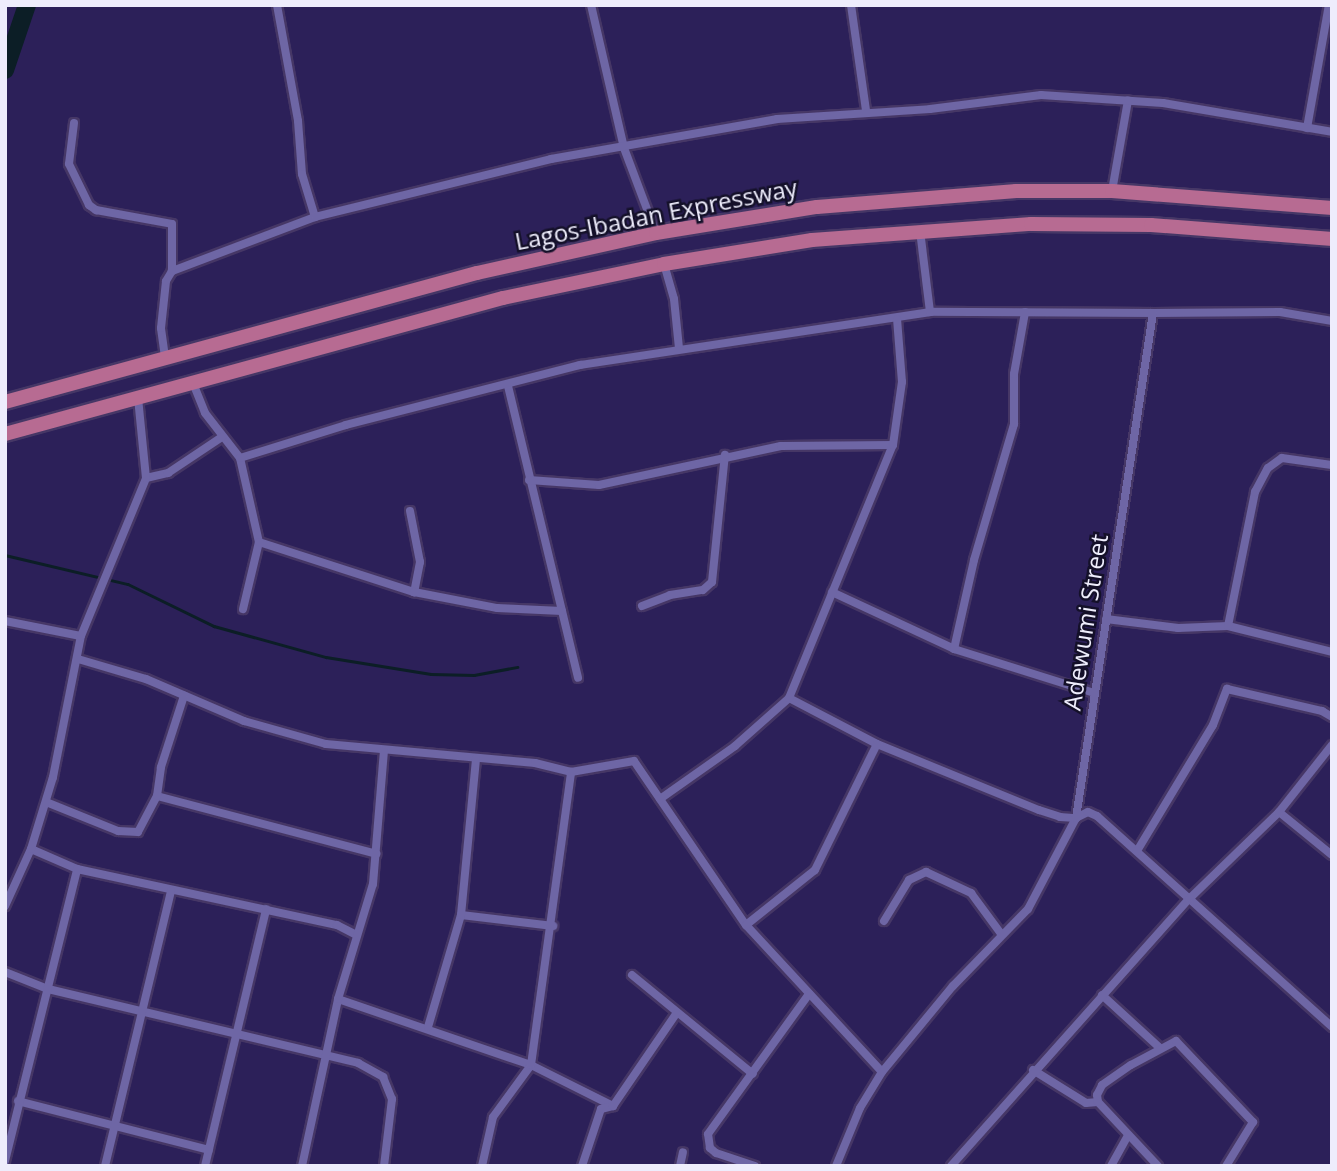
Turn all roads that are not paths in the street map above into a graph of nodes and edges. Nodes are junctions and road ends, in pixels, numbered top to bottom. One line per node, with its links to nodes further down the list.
1 (277, 5): 13 (street)
2 (591, 5): 10 (street)
3 (851, 5): 6 (street)
4 (1329, 9): 8 (street)
5 (1128, 100): 6 (street); 8 (street); 11 (street)
6 (866, 111): 10 (street)
7 (74, 123): 18 (street)
8 (1307, 128): 9 (street)
9 (1332, 132)
10 (624, 148): 13 (street); 15 (street)
11 (1112, 191): 12 (highway, Lagos-Ibadan Expressway); 15 (highway, Lagos-Ibadan Expressway)
12 (1332, 208)
13 (315, 217): 18 (street)
14 (920, 229): 16 (highway, Lagos-Ibadan Expressway); 17 (highway, Lagos-Ibadan Expressway); 19 (street)
15 (656, 233): 25 (highway, Lagos-Ibadan Expressway)
16 (1332, 239)
17 (664, 264): 24 (street); 26 (highway, Lagos-Ibadan Expressway)
18 (172, 271): 25 (street)
19 (930, 312): 20 (street); 22 (street)
20 (1026, 312): 21 (street); 49 (street)
21 (1153, 313): 23 (street); 45 (street, Adewumi Street)
22 (897, 319): 24 (street); 32 (street)
23 (1332, 321)
24 (679, 348): 27 (street)
25 (165, 357): 29 (highway, Lagos-Ibadan Expressway)
26 (193, 383): 28 (highway, Lagos-Ibadan Expressway); 31 (street)
27 (508, 386): 34 (street); 37 (street)
28 (138, 398): 30 (highway, Lagos-Ibadan Expressway); 36 (street)
29 (5, 402)
30 (12, 433)
31 (222, 438): 34 (street); 36 (street)
32 (893, 444): 33 (street); 41 (street)
33 (725, 455): 37 (street); 42 (street)
34 (240, 458): 39 (street)
35 (1332, 465): 47 (street)
36 (146, 478): 48 (street)
37 (529, 480): 44 (street)
38 (410, 511): 40 (street)
39 (260, 542): 40 (street); 43 (street)
40 (414, 592): 44 (street)
41 (832, 592): 49 (street); 55 (street)
42 (642, 606)
43 (243, 609)
44 (562, 611): 52 (street)
45 (1106, 619): 47 (street); 53 (street, Adewumi Street)
46 (5, 621): 48 (street)
47 (1228, 626): 50 (street)
48 (80, 636): 51 (street)
49 (954, 649): 53 (street)
50 (1332, 652)
51 (78, 659): 54 (street); 64 (street)
52 (578, 678)
53 (1094, 693): 66 (street, Adewumi Street)
54 (184, 696): 59 (street); 62 (street)
55 (789, 698): 57 (street); 63 (street)
56 (1332, 717): 68 (street)
57 (877, 744): 66 (street); 78 (street)
58 (1332, 745): 65 (street)
59 (384, 750): 60 (street); 69 (street)
60 (476, 759): 61 (street); 76 (street)
61 (571, 772): 63 (street); 79 (street)
62 (157, 796): 64 (street); 69 (street)
63 (660, 799): 78 (street)
64 (46, 802): 67 (street)
65 (1279, 812): 70 (street); 73 (street)
66 (1076, 818): 68 (street); 81 (street, Adewumi Street)
67 (31, 849): 71 (street); 74 (street)
68 (1137, 851): 73 (street)
69 (376, 854): 80 (street)
70 (1332, 855)
71 (77, 869): 72 (street); 84 (street)
72 (171, 891): 75 (street); 88 (street)
73 (1190, 898): 86 (street); 91 (street)
74 (5, 906)
75 (266, 909): 80 (street); 92 (street)
76 (461, 915): 79 (street); 90 (street)
77 (884, 922): 81 (street)
78 (746, 925): 85 (street)
79 (553, 926): 95 (street)
80 (355, 934): 87 (street)
81 (1002, 935): 97 (street, Adewumi Street)
82 (5, 972): 84 (street)
83 (632, 975): 89 (street)
84 (48, 989): 88 (street); 99 (street)
85 (809, 994): 97 (street); 98 (street)
86 (1102, 995): 93 (street); 96 (street)
87 (338, 999): 90 (street); 94 (street)
88 (139, 1009): 92 (street); 103 (street)
89 (676, 1014): 98 (street); 101 (street)
90 (428, 1027): 95 (street)
91 (1332, 1027)
92 (235, 1031): 94 (street); 105 (street)
93 (1159, 1047): 100 (street); 120 (street)
94 (330, 1054): 110 (street); 111 (street)
95 (531, 1065): 101 (street); 112 (street)
96 (1034, 1070): 100 (street); 117 (street)
97 (881, 1072): 116 (street, Adewumi Street)
98 (753, 1074): 115 (street)
99 (19, 1101): 102 (street); 103 (street)
100 (1098, 1102): 104 (street)
101 (614, 1106): 113 (street)
102 (9, 1124): 107 (street)
103 (115, 1125): 105 (street); 108 (street)
104 (1128, 1135): 118 (street); 119 (street)
105 (209, 1150): 109 (street)
106 (683, 1152): 114 (street)
107 (5, 1161)
108 (106, 1166)
109 (205, 1166)
110 (302, 1166)
111 (384, 1166)
112 (482, 1166)
113 (582, 1166)
114 (680, 1166)
115 (755, 1166)
116 (836, 1166)
117 (951, 1166)
118 (1111, 1166)
119 (1158, 1166)
120 (1226, 1166)

